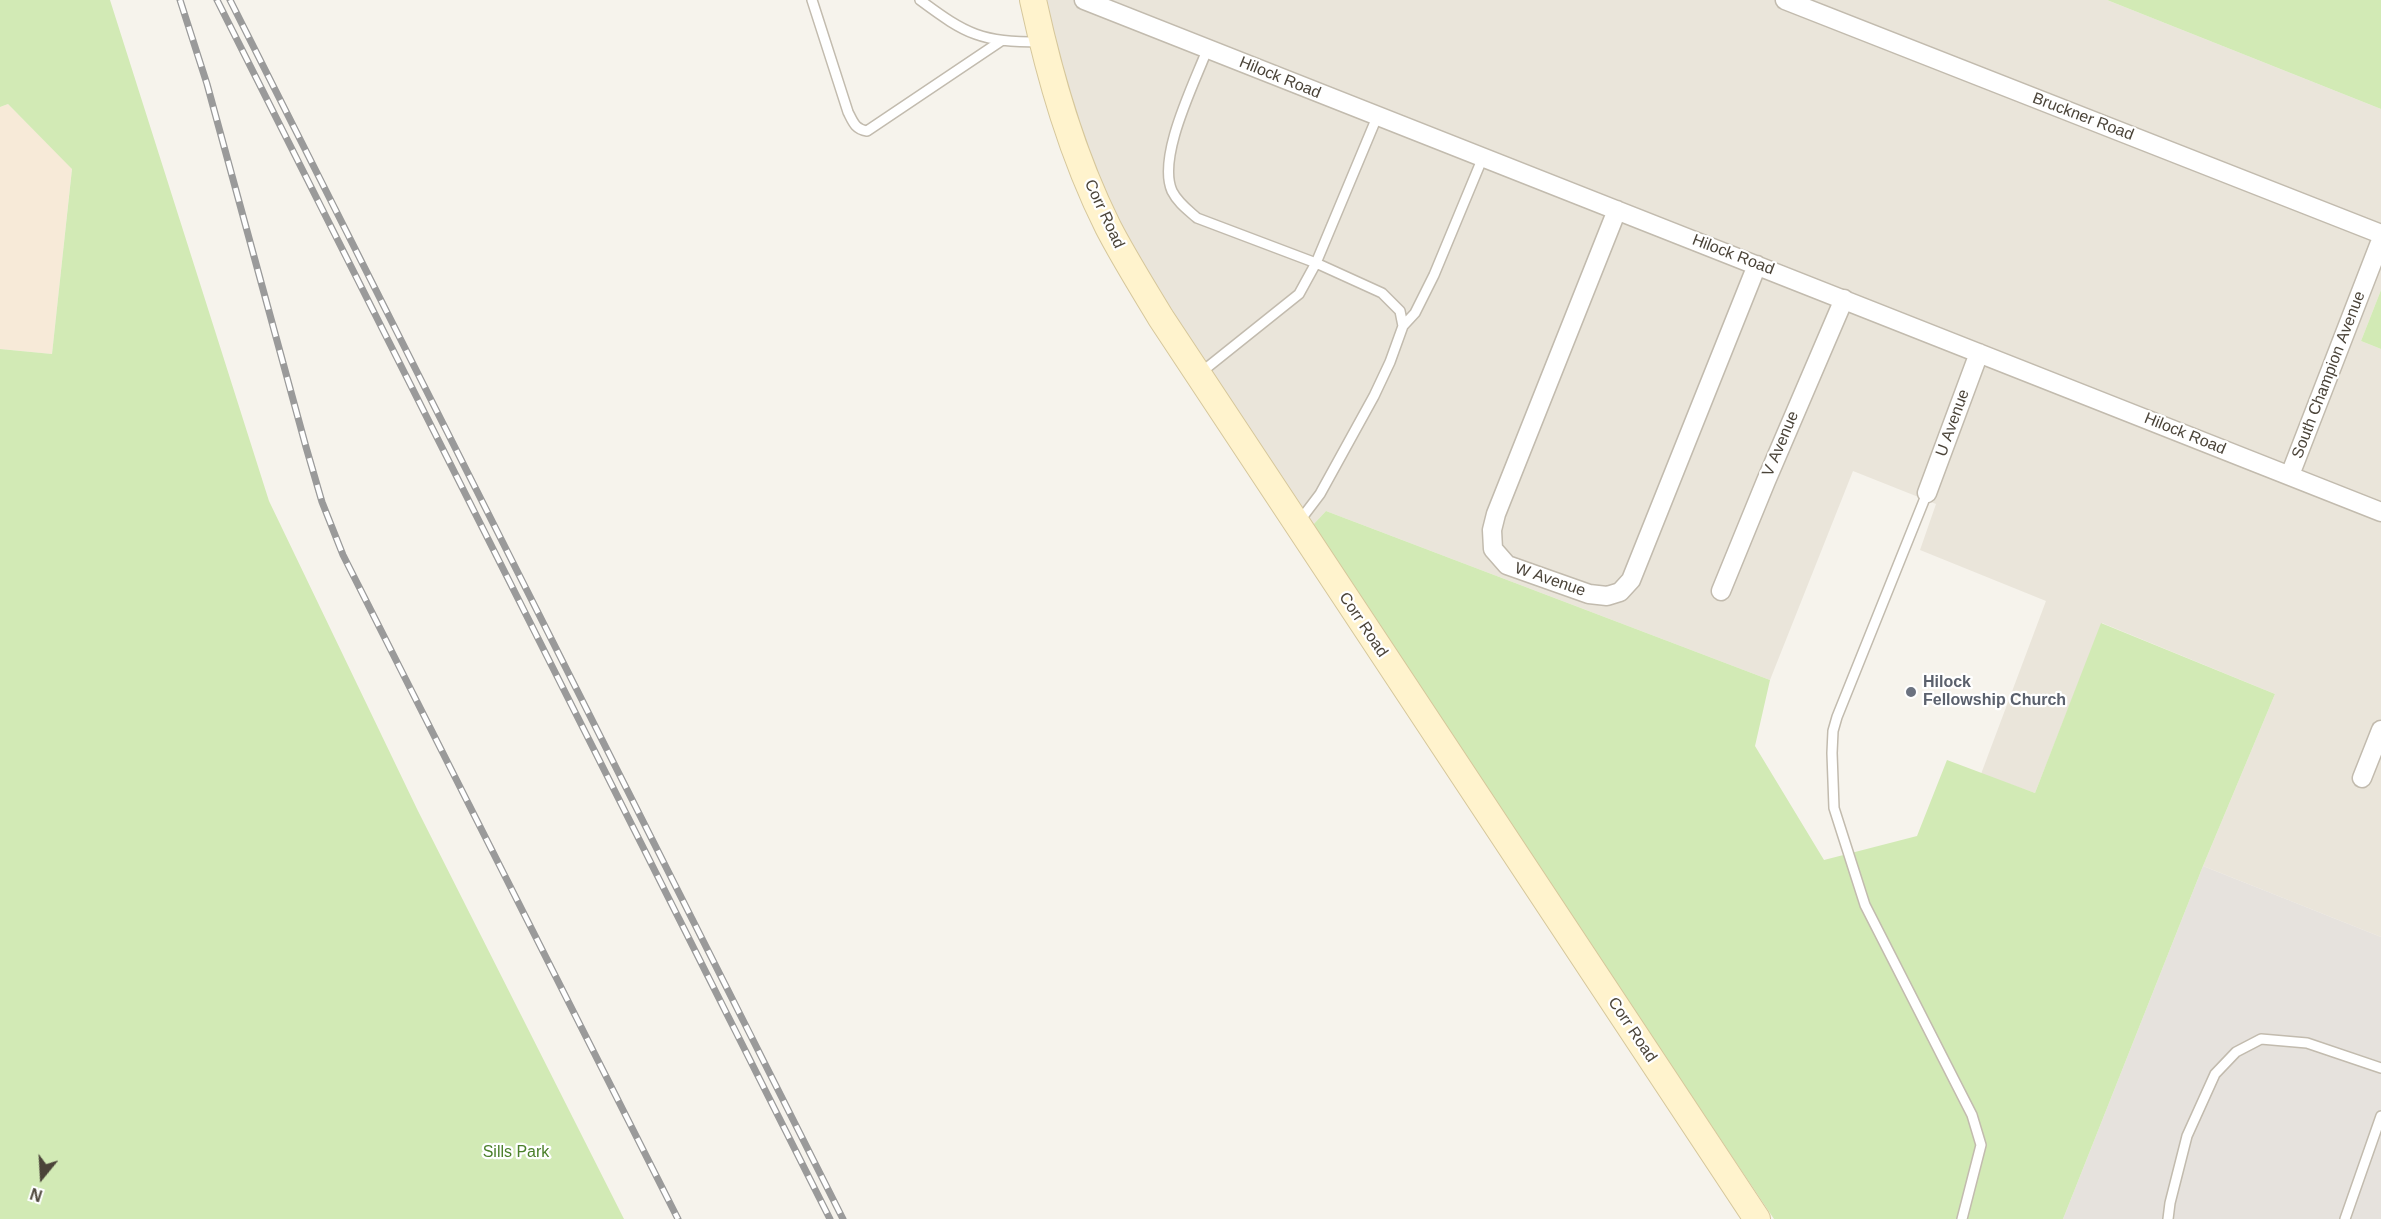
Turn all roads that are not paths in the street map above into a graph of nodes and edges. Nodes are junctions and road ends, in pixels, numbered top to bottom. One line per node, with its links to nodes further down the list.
1 (812, 0): 6 (lane)
2 (920, 0): 6 (lane)
3 (1033, 0): 7 (street, Corr Road)
4 (1084, 0): 8 (street, Hilock Road)
5 (1785, 0): 12 (street, Bruckner Road)
6 (1000, 41): 7 (lane)
7 (1042, 42): 19 (street, Corr Road)
8 (1208, 50): 9 (street, Hilock Road); 14 (lane)
9 (1377, 117): 10 (street, Hilock Road); 14 (lane)
10 (1483, 157): 11 (street, Hilock Road); 17 (lane)
11 (1617, 210): 15 (street, Hilock Road); 15 (street, W Avenue)
12 (2381, 234)
13 (2381, 240): 20 (street, South Champion Avenue)
14 (1316, 263): 17 (lane); 19 (lane)
15 (1757, 265): 16 (street, Hilock Road)
16 (1844, 299): 18 (street, Hilock Road); 24 (street, V Avenue)
17 (1403, 326): 23 (lane)
18 (1979, 353): 20 (street, Hilock Road); 21 (street, U Avenue)
19 (1198, 376): 23 (street, Corr Road)
20 (2290, 475): 22 (street, Hilock Road)
21 (1928, 493): 30 (lane)
22 (2381, 512)
23 (1297, 525): 29 (street, Corr Road)
24 (1721, 591)
25 (2381, 730): 26 (street)
26 (2362, 778)
27 (2381, 1068): 31 (lane)
28 (2381, 1116): 32 (lane)
29 (1757, 1219)
30 (1962, 1219)
31 (2168, 1219)
32 (2345, 1219)

